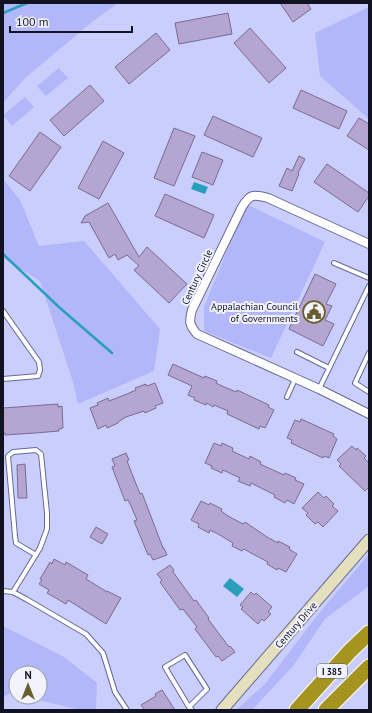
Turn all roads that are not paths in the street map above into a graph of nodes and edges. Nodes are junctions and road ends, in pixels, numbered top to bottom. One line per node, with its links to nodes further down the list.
1 (369, 244): 9 (street, Century Circle)
2 (334, 263): 3 (lane)
3 (369, 278)
4 (369, 286): 8 (lane)
5 (3, 311): 10 (lane)
6 (297, 352): 8 (lane)
7 (369, 353): 12 (lane)
8 (329, 368): 11 (lane)
9 (295, 378): 11 (street, Century Circle); 13 (lane)
10 (3, 379)
11 (319, 389): 14 (street, Century Circle)
12 (369, 392)
13 (287, 396)
14 (369, 414)
15 (369, 540): 23 (street, Century Drive)
16 (36, 555): 16 (lane); 18 (lane)
17 (3, 591): 18 (lane)
18 (13, 592): 22 (lane)
19 (369, 633): 24 (highway, I 385)
20 (369, 667): 25 (highway, I 385)
21 (191, 708): 21 (lane)
22 (127, 710)
23 (222, 710)
24 (297, 710)
25 (326, 710)

